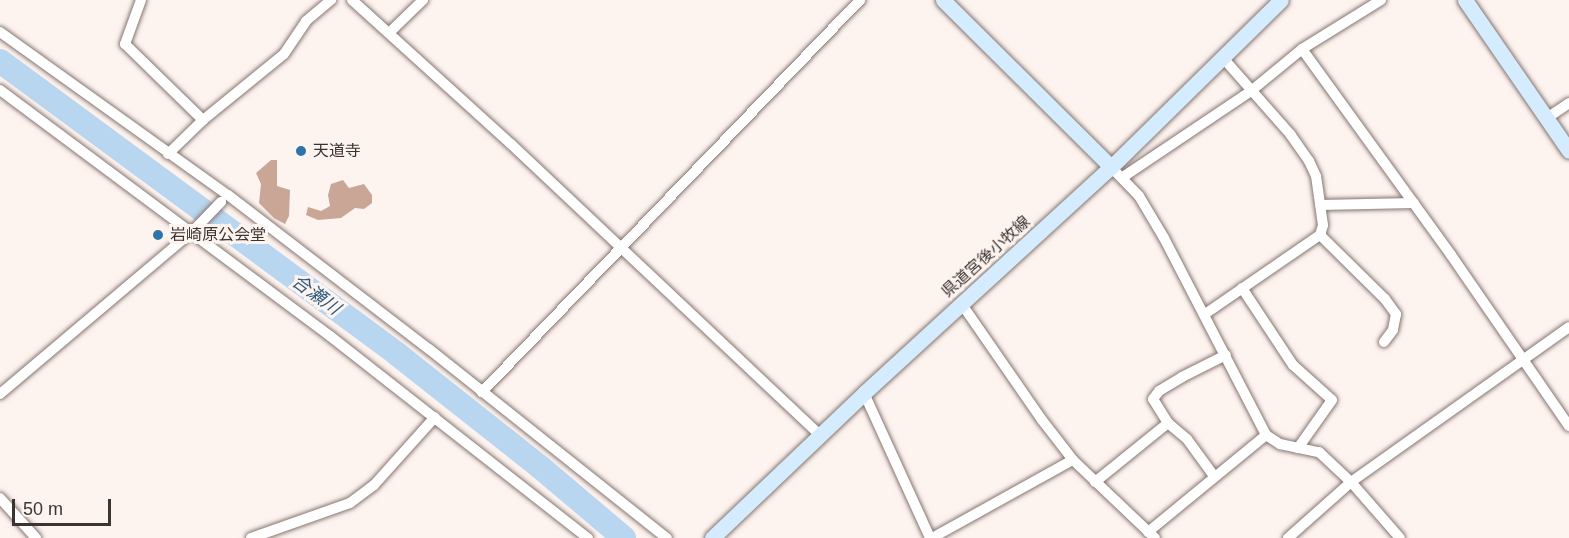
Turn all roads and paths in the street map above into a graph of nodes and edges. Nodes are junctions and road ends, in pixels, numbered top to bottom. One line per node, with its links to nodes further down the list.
1 (141, 0): 18 (street)
2 (331, 0): 18 (street)
3 (352, 0): 11 (street)
4 (423, 0): 11 (street)
5 (860, 0): 28 (street)
6 (943, 0): 21 (main road)
7 (1281, 0): 13 (main road, 県道宮後小牧線)
8 (1381, 0): 12 (street)
9 (1465, 0): 17 (main road)
10 (0, 32): 20 (street)
11 (390, 32): 28 (street)
12 (1302, 49): 15 (street); 24 (street)
13 (1223, 58): 15 (street); 21 (main road, 県道宮後小牧線)
14 (0, 90): 26 (street)
15 (1251, 91): 22 (street); 25 (street)
16 (1569, 103): 17 (street)
17 (1547, 118): 19 (main road)
18 (203, 120): 20 (street)
19 (1569, 151)
20 (168, 154): 36 (street)
21 (1111, 167): 22 (street); 30 (main road, 県道宮後小牧線)
22 (1123, 177): 31 (street)
23 (221, 202): 26 (street)
24 (1414, 203): 25 (street); 35 (street)
25 (1320, 205): 27 (street)
26 (192, 232): 38 (street); 39 (street)
27 (1320, 235): 29 (street); 33 (street)
28 (621, 247): 36 (street); 42 (street)
29 (1242, 288): 31 (street); 44 (street)
30 (961, 303): 37 (main road, 県道宮後小牧線); 45 (street)
31 (1205, 314): 34 (street)
32 (1569, 327): 35 (street)
33 (1384, 342)
34 (1226, 355): 40 (street); 43 (street)
35 (1524, 359): 41 (street); 48 (street)
36 (482, 392): 54 (street)
37 (864, 393): 42 (main road, 県道宮後小牧線); 56 (street)
38 (0, 394)
39 (435, 417): 52 (street); 53 (street)
40 (1168, 423): 46 (street); 47 (street)
41 (1569, 426)
42 (820, 435): 55 (main road, 県道宮後小牧線)
43 (1266, 435): 44 (street); 46 (street)
44 (1298, 448): 48 (street)
45 (1073, 460): 47 (street); 56 (street)
46 (1214, 476): 50 (street)
47 (1095, 482): 50 (street)
48 (1352, 482): 57 (street); 58 (street)
49 (0, 498): 51 (street)
50 (1151, 535)
51 (36, 538)
52 (251, 538)
53 (588, 538)
54 (667, 538)
55 (712, 538)
56 (931, 538)
57 (1288, 538)
58 (1400, 538)

